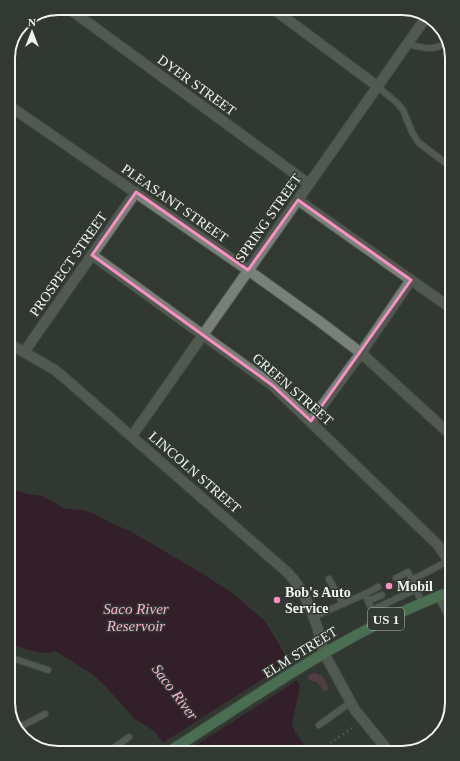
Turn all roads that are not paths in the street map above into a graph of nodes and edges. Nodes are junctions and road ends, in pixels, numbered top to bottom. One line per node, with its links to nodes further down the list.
1 (78, 15): 9 (street, DYER STREET)
2 (281, 15): 6 (street)
3 (424, 21): 4 (street, SPRING STREET)
4 (407, 44): 5 (lane); 6 (street, SPRING STREET)
5 (443, 44)
6 (377, 86): 8 (lane); 9 (street, SPRING STREET)
7 (15, 110): 10 (street, PLEASANT STREET)
8 (445, 163)
9 (309, 184): 11 (street, SPRING STREET)
10 (136, 192): 12 (street, PROSPECT STREET); 13 (street, PLEASANT STREET)
11 (298, 200): 13 (street, SPRING STREET); 14 (street)
12 (92, 255): 16 (street, GREEN STREET); 18 (street, PROSPECT STREET)
13 (248, 270): 16 (street, SPRING STREET); 19 (street, PLEASANT STREET)
14 (411, 280): 15 (street); 19 (street)
15 (445, 304)
16 (203, 334): 20 (street, GREEN STREET); 22 (street, SPRING STREET)
17 (15, 347): 18 (street, LINCOLN STREET)
18 (24, 352): 22 (street, LINCOLN STREET)
19 (361, 353): 20 (street); 21 (street, PLEASANT STREET)
20 (311, 422): 23 (street, GREEN STREET)
21 (445, 430)
22 (132, 436): 40 (street, LINCOLN STREET)
23 (445, 557)
24 (445, 568): 27 (lane)
25 (396, 578): 27 (lane)
26 (329, 579): 37 (lane)
27 (412, 580): 28 (lane); 30 (lane)
28 (400, 586)
29 (378, 587): 31 (lane)
30 (416, 590): 36 (lane); 39 (lane)
31 (365, 594): 35 (lane); 37 (lane)
32 (382, 594): 35 (lane)
33 (445, 594): 34 (main road, ELM STREET / US 1)
34 (440, 596): 36 (main road, ELM STREET / US 1); 38 (street)
35 (368, 602): 39 (lane)
36 (422, 603): 41 (main road, ELM STREET / US 1)
37 (343, 604): 40 (lane)
38 (445, 606)
39 (372, 610): 41 (lane)
40 (313, 617): 42 (street, LINCOLN STREET)
41 (378, 624): 42 (main road, ELM STREET / US 1)
42 (324, 653): 45 (street, LINCOLN STREET); 51 (main road, ELM STREET / US 1)
43 (15, 659): 44 (lane)
44 (48, 670)
45 (351, 702): 47 (lane); 52 (street, LINCOLN STREET)
46 (45, 714): 48 (lane)
47 (319, 725)
48 (21, 726)
49 (129, 737): 50 (lane)
50 (116, 746)
51 (178, 746)
52 (384, 746)

